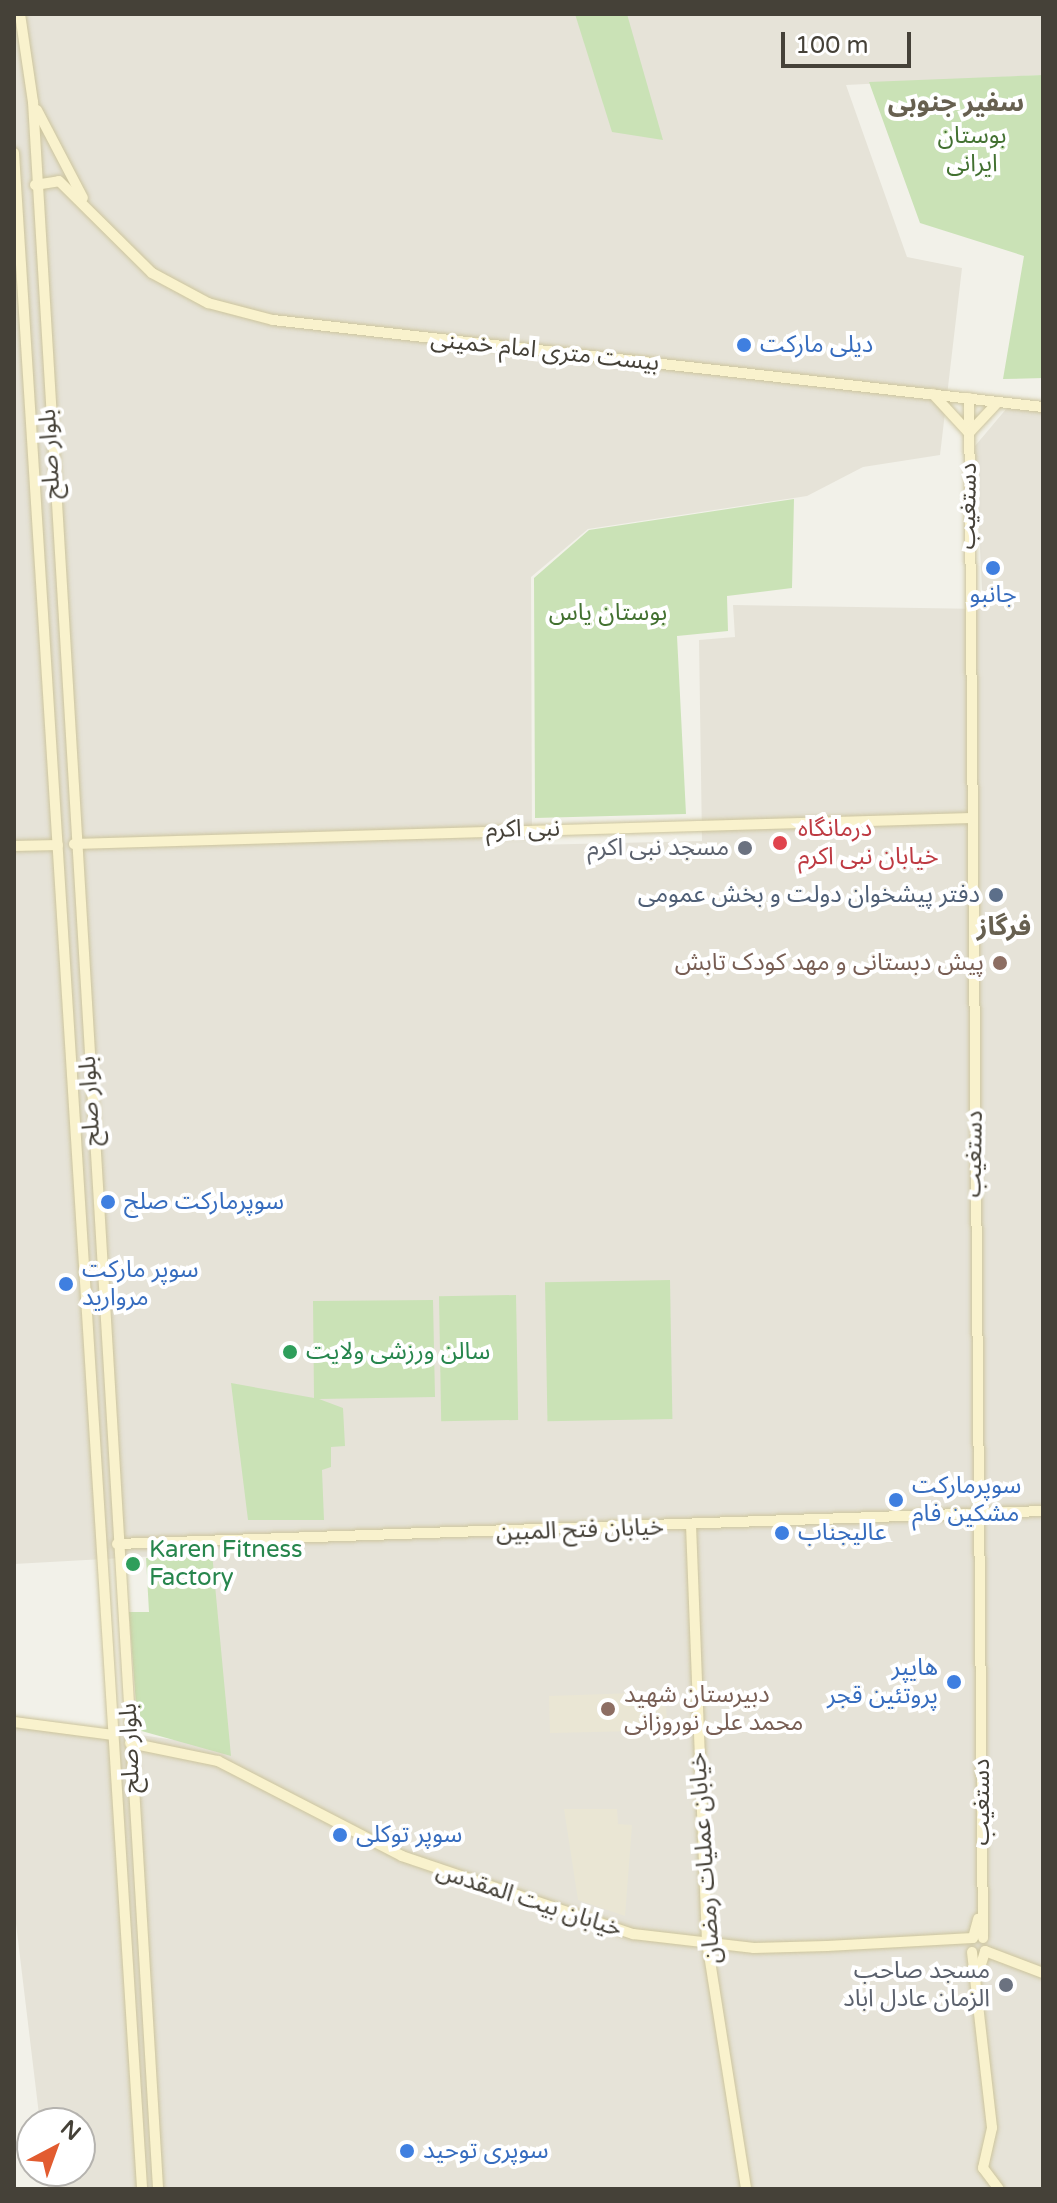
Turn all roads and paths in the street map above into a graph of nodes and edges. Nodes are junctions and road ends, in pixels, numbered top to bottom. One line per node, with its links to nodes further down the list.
1 (20, 14): 2 (street, بلوار صلح)
2 (33, 102): 4 (street, بلوار صلح); 5 (street)
3 (14, 153): 12 (street, بلوار صلح)
4 (35, 185): 5 (street); 11 (street, بلوار صلح)
5 (86, 204): 6 (street, بیست متری امام خمینی)
6 (933, 394): 7 (street, بیست متری امام خمینی); 10 (street)
7 (969, 398): 8 (street, بیست متری امام خمینی); 10 (street, دستغیب)
8 (998, 402): 9 (street, بیست متری امام خمینی); 10 (street)
9 (1043, 407)
10 (969, 433): 13 (street, دستغیب)
11 (50, 457): 12 (street); 14 (street, بلوار صلح)
12 (35, 458): 15 (street, بلوار صلح)
13 (972, 818): 14 (street, نبی اکرم); 20 (street, دستغیب)
14 (74, 844): 17 (street, بلوار صلح)
15 (58, 845): 16 (street); 18 (street, بلوار صلح)
16 (14, 846)
17 (113, 1469): 18 (street); 22 (street, بلوار صلح)
18 (97, 1470): 24 (street, بلوار صلح)
19 (1043, 1511): 20 (street, خیابان فتح المبین)
20 (980, 1514): 21 (street, خیابان فتح المبین); 29 (street, دستغیب)
21 (691, 1525): 22 (street, خیابان فتح المبین); 28 (street, خیابان عملیات رمضان)
22 (117, 1544): 25 (street, بلوار صلح)
23 (14, 1722): 24 (street)
24 (113, 1735): 27 (street, بلوار صلح)
25 (130, 1743): 26 (street, بلوار صلح); 28 (street, خیابان بیت المقدس)
26 (136, 1872): 27 (street); 32 (street, بلوار صلح)
27 (120, 1873): 31 (street, بلوار صلح)
28 (707, 1942): 29 (street, خیابان بیت المقدس); 33 (street, خیابان عملیات رمضان)
29 (978, 1944): 30 (street); 34 (street, دستغیب)
30 (1043, 1973)
31 (142, 2189)
32 (158, 2189)
33 (746, 2189)
34 (999, 2189)

